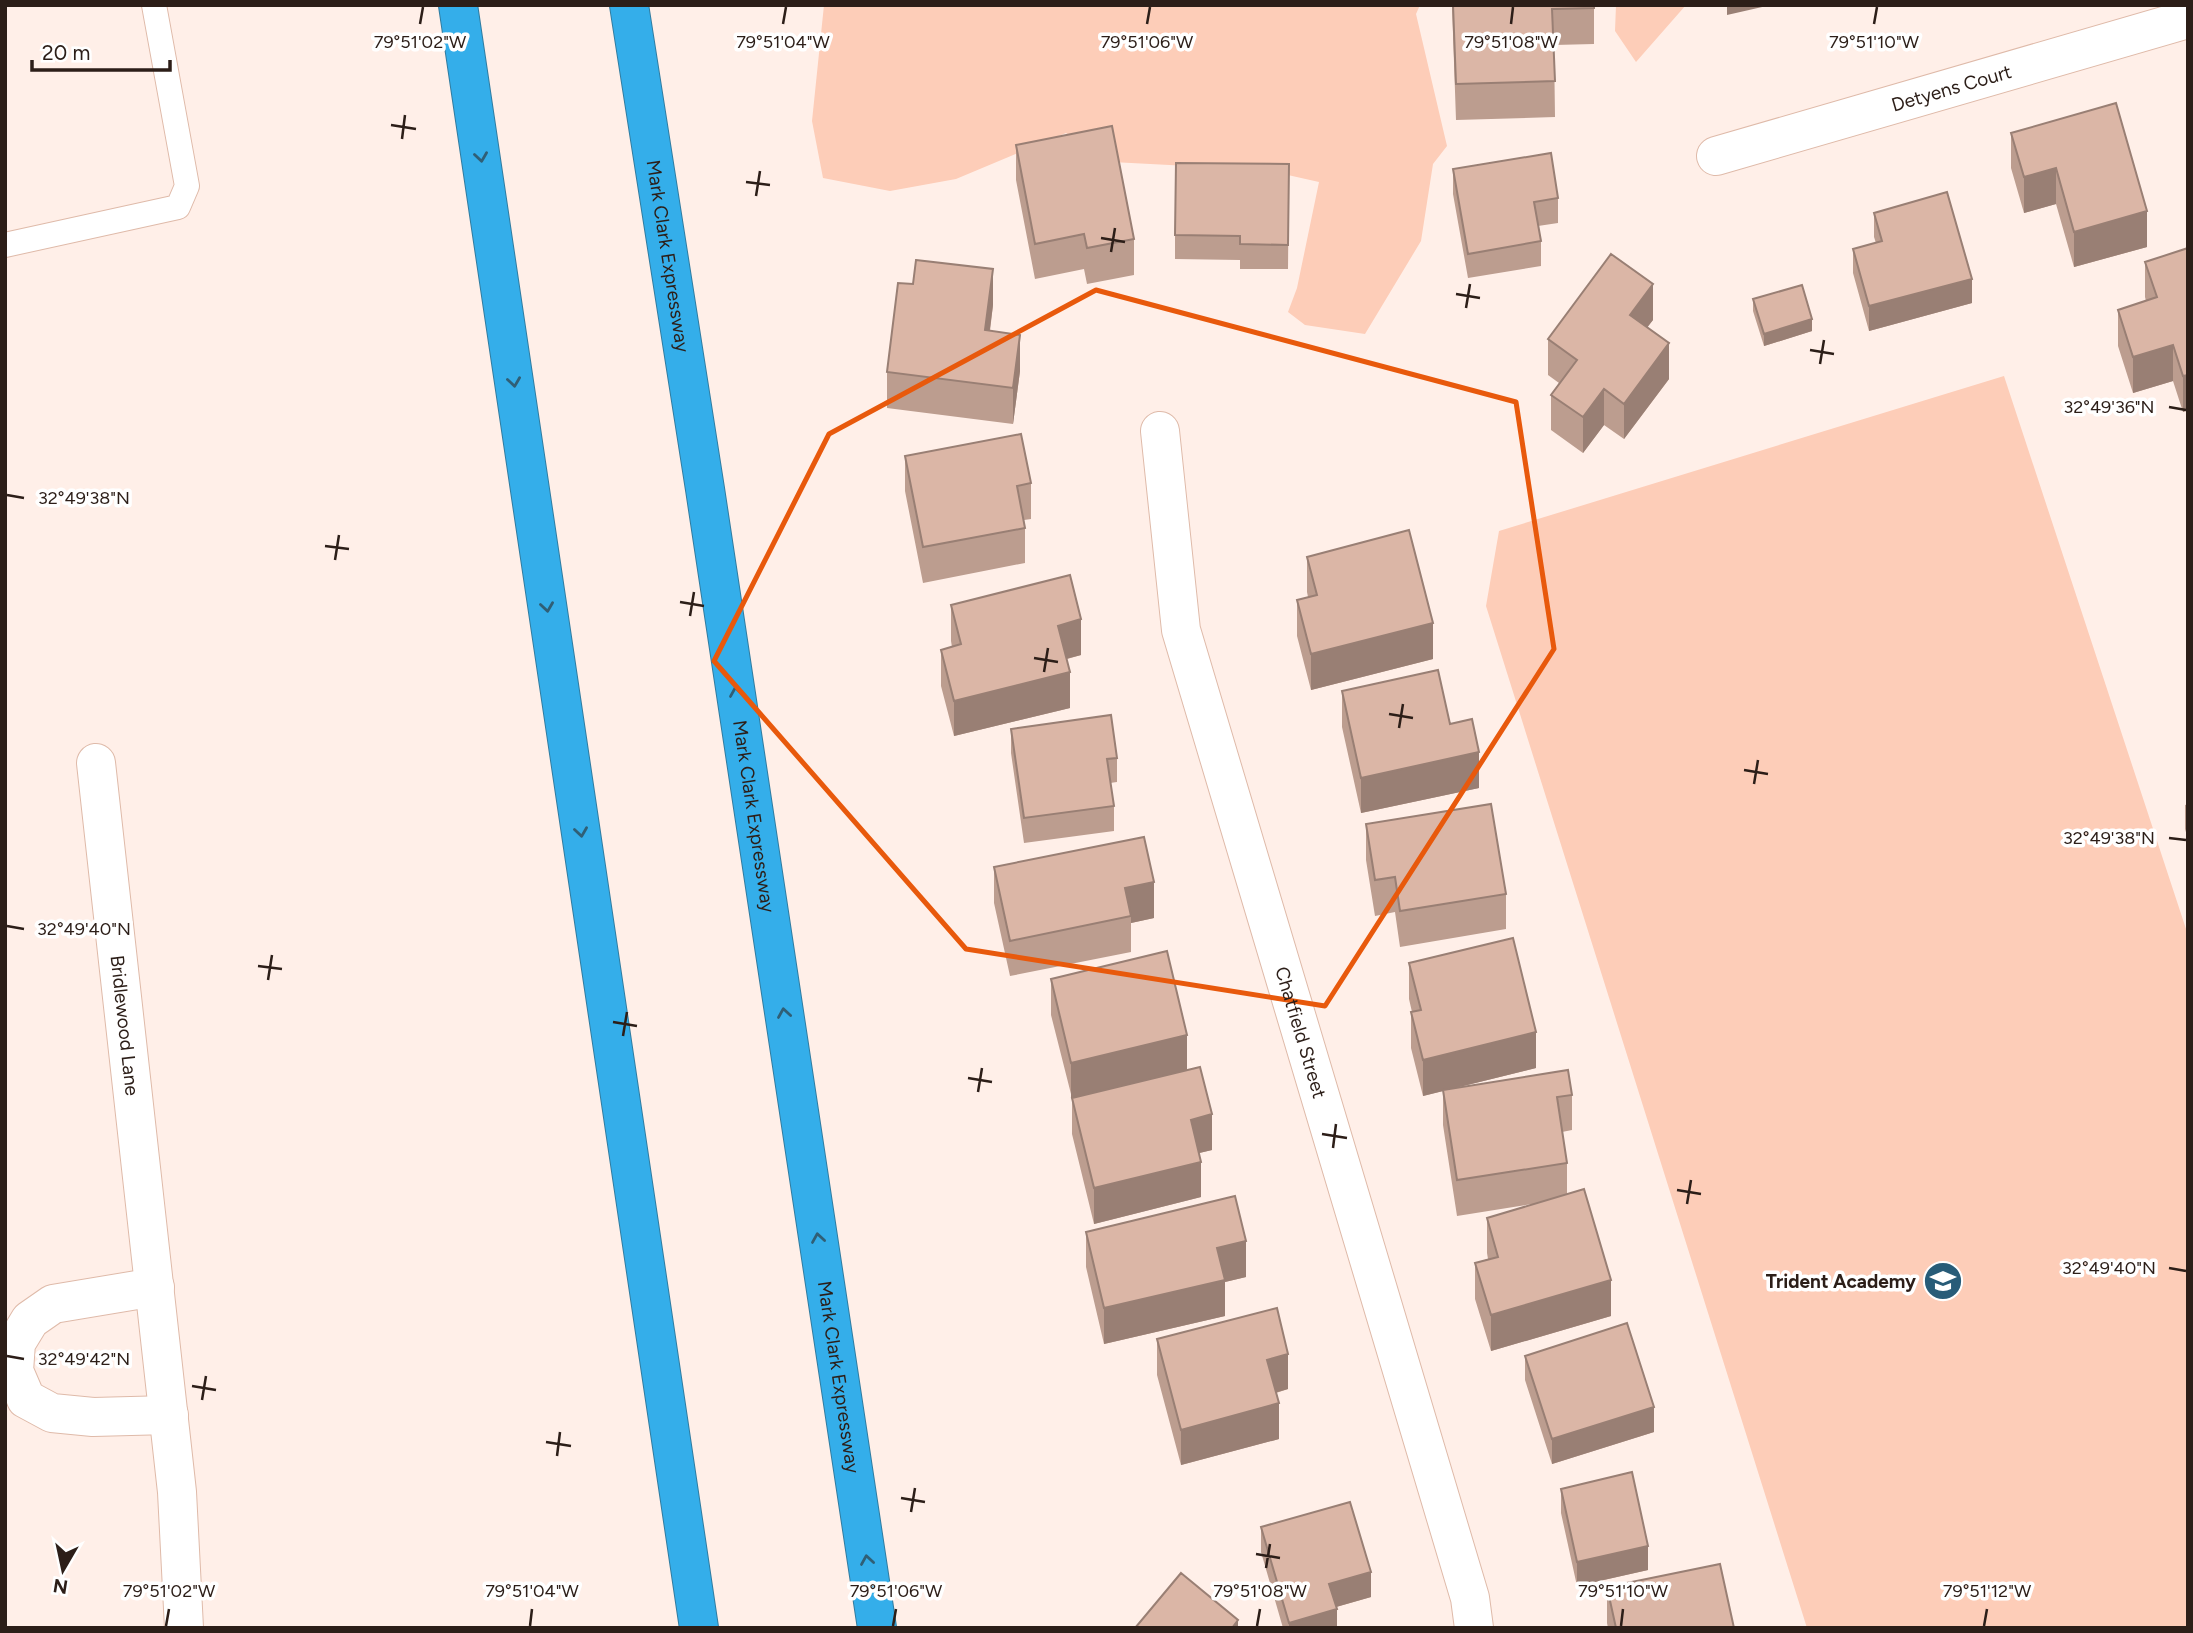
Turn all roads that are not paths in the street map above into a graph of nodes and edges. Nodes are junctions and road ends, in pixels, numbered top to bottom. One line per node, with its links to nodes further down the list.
1 (154, 5): 6 (lane)
2 (458, 5): 12 (highway, one-way to 12)
3 (629, 5): 13 (highway, Mark Clark Expressway, one-way to 3)
4 (2188, 19): 5 (street, Detyens Court)
5 (1716, 156)
6 (5, 245)
7 (1160, 431): 14 (street, Chatfield Street)
8 (96, 763): 9 (street, Bridlewood Lane)
9 (155, 1287): 10 (street, Bridlewood Lane); 10 (street)
10 (169, 1415): 11 (street, Bridlewood Lane)
11 (184, 1628)
12 (699, 1628)
13 (877, 1628)
14 (1474, 1628)

